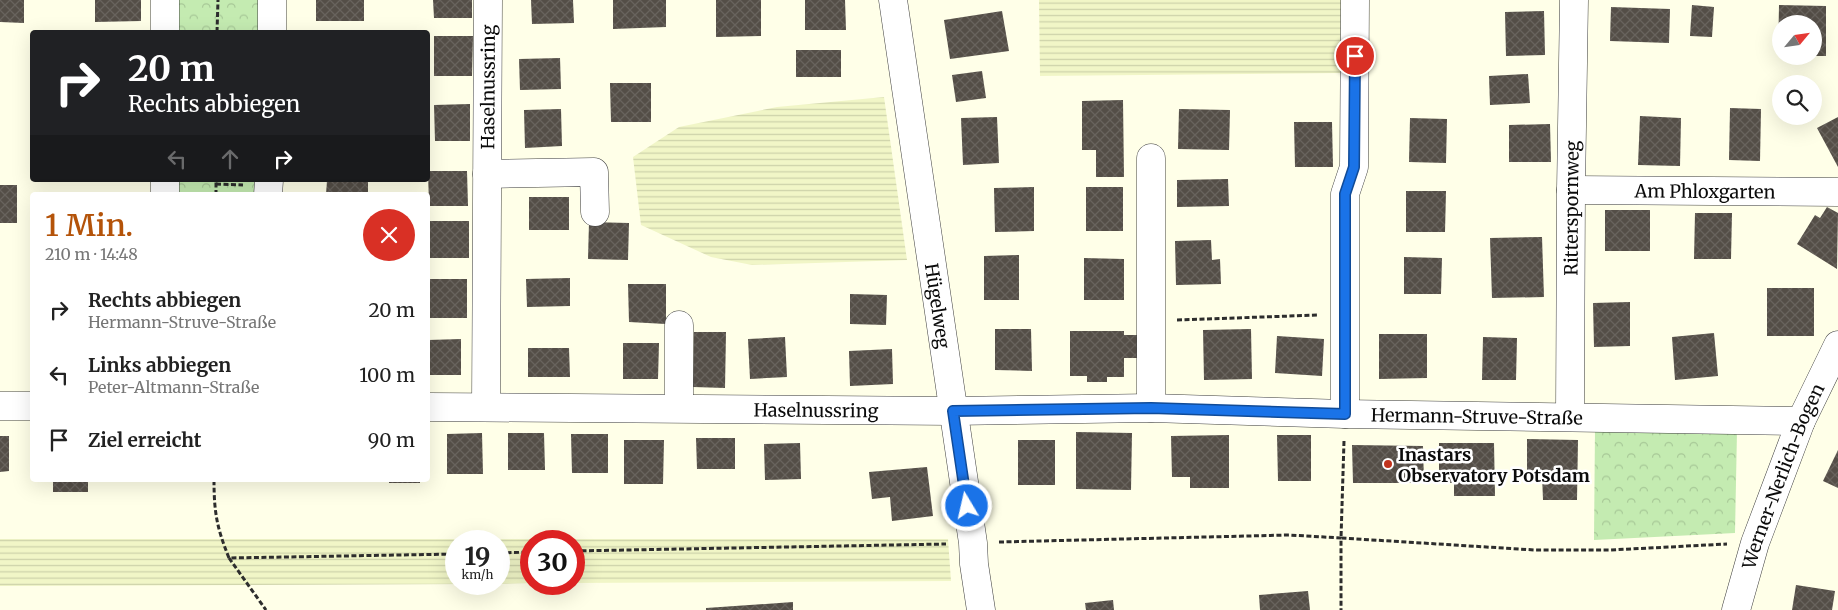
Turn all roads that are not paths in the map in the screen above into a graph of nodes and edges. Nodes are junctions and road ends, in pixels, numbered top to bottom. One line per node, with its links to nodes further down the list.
1 (165, 0): 7 (street)
2 (272, 0): 8 (street)
3 (488, 0): 10 (street, Haselnussring)
4 (893, 0): 22 (street, Hügelweg)
5 (1356, 0): 23 (street)
6 (1574, 0): 11 (street, Ritterspornweg)
7 (165, 30)
8 (272, 30)
9 (1152, 158): 21 (street)
10 (487, 174): 13 (street, Haselnussring); 19 (street, Haselnussring)
11 (1571, 190): 12 (street, Am Phloxgarten); 24 (street, Ritterspornweg)
12 (1838, 192)
13 (595, 212)
14 (679, 325): 20 (street)
15 (1838, 345): 25 (street, Werner-Nerlich-Bogen)
16 (0, 406): 17 (street)
17 (30, 406)
18 (430, 407): 19 (street, Haselnussring)
19 (486, 407): 20 (street, Haselnussring)
20 (679, 408): 22 (street, Haselnussring)
21 (1151, 408): 22 (street, Hermann-Struve-Straße); 23 (street, Hermann-Struve-Straße)
22 (953, 411): 26 (street, Hügelweg)
23 (1345, 414): 24 (street, Hermann-Struve-Straße)
24 (1570, 416): 25 (street, Hermann-Struve-Straße)
25 (1801, 421): 27 (street, Werner-Nerlich-Bogen)
26 (981, 610)
27 (1736, 610)

